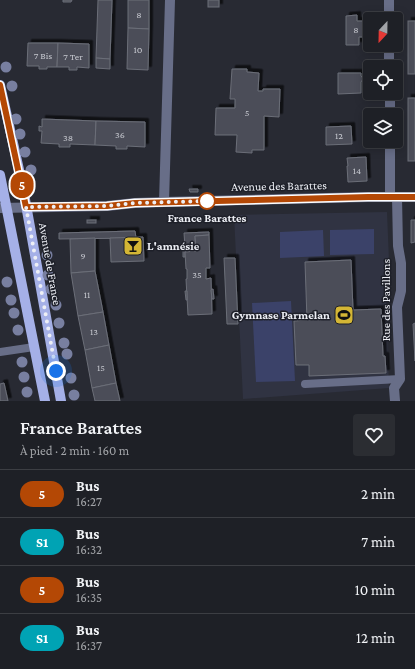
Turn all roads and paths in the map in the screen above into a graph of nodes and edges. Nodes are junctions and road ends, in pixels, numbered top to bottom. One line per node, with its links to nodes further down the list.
1 (170, 0): 9 (street)
2 (389, 0): 3 (street)
3 (389, 12)
4 (0, 85): 10 (main road, Avenue de France)
5 (390, 148): 7 (street, Rue des Pavillons)
6 (0, 175): 11 (main road)
7 (394, 197): 8 (street, Avenue des Barattes); 9 (street, Avenue des Barattes); 14 (street, Rue des Pavillons)
8 (415, 197)
9 (164, 202): 10 (street, Avenue des Barattes)
10 (26, 207): 11 (street, Avenue des Barattes); 17 (main road, Avenue de France)
11 (3, 208): 12 (main road)
12 (34, 347): 13 (lane); 16 (main road)
13 (0, 352)
14 (400, 379): 15 (lane); 18 (street, Rue des Pavillons)
15 (305, 384)
16 (45, 401)
17 (62, 401)
18 (395, 401)

